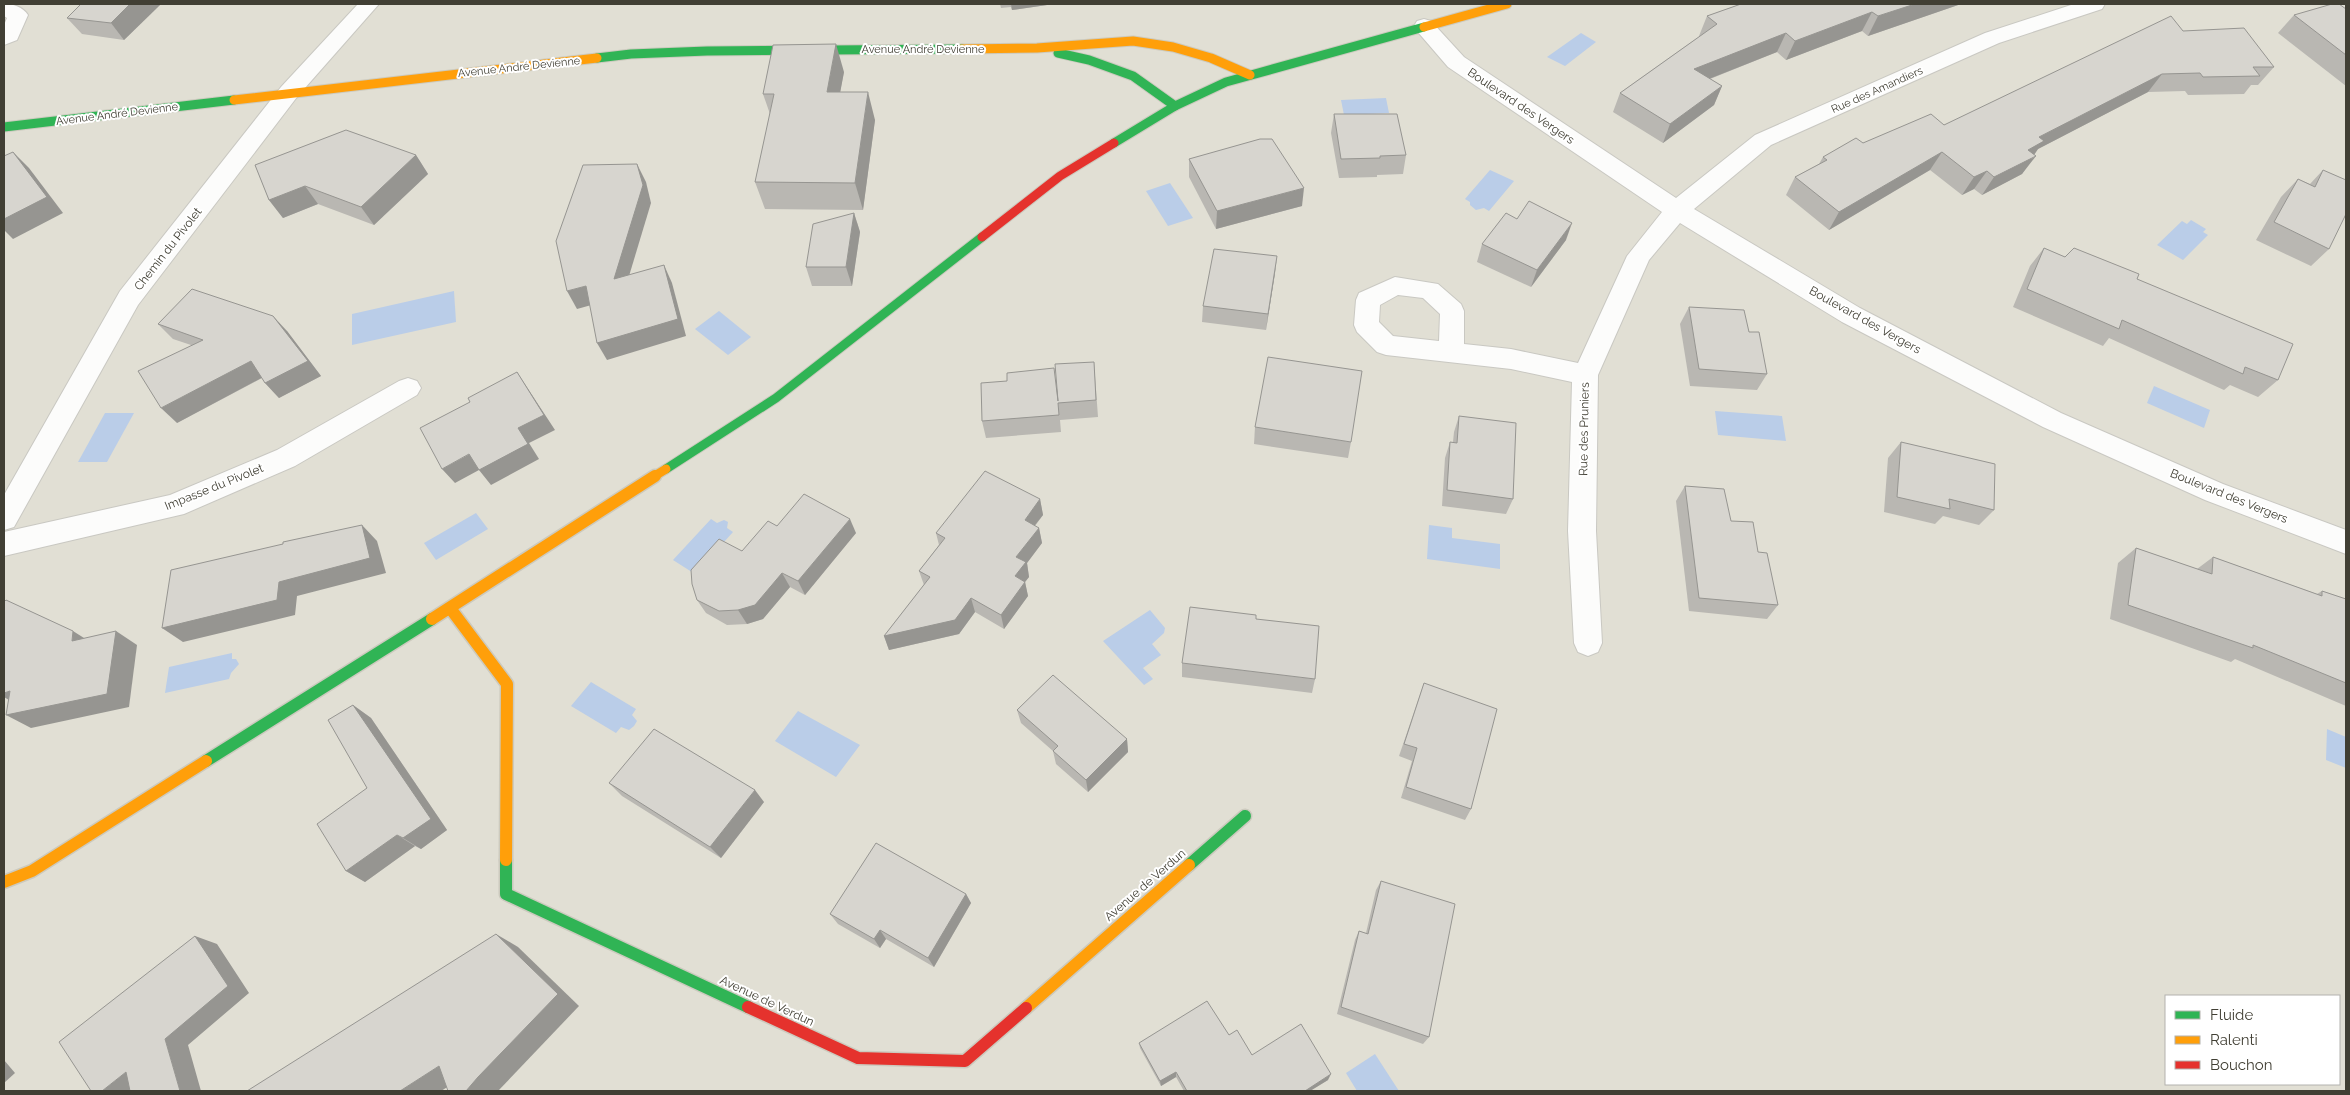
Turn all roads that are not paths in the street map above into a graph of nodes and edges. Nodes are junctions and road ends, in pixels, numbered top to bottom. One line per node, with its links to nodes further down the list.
1 (369, 4): 9 (street, Chemin du Pivolet)
2 (1508, 4): 5 (street)
3 (2095, 4): 12 (street, Rue des Amandiers)
4 (4, 8): 6 (street)
5 (1424, 26): 8 (street); 12 (street, Boulevard des Vergers)
6 (4, 38)
7 (1037, 48): 8 (street, Avenue André Devienne); 9 (street, Avenue André Devienne); 10 (street, Avenue André Devienne)
8 (1250, 75): 10 (street)
9 (289, 92): 11 (street, Avenue André Devienne); 16 (street, Chemin du Pivolet)
10 (1175, 106): 19 (street)
11 (4, 127)
12 (1677, 210): 14 (street, Rue des Pruniers); 17 (street, Boulevard des Vergers)
13 (1451, 353): 14 (street)
14 (1585, 375): 20 (street, Rue des Pruniers)
15 (408, 388): 18 (street, Impasse du Pivolet)
16 (4, 519)
17 (2346, 542)
18 (4, 544)
19 (450, 608): 21 (street, Avenue de Verdun); 22 (street)
20 (1588, 643)
21 (1244, 816)
22 (4, 882)

